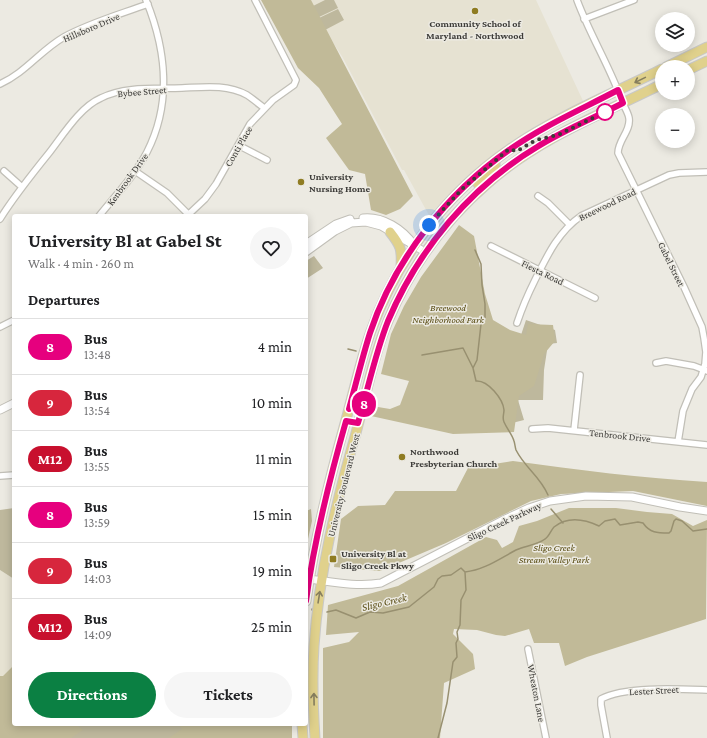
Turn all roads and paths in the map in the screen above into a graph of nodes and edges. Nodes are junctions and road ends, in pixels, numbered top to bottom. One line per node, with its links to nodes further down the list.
1 (255, 0): 16 (street, Conti Place)
2 (577, 0): 5 (street, Gabel Street)
3 (634, 0): 5 (street)
4 (147, 2): 11 (street, Hillsboro Drive); 13 (street, Kenbrook Drive)
5 (584, 19): 14 (street, Gabel Street)
6 (707, 47): 7 (main road)
7 (680, 60)
8 (707, 61): 9 (main road)
9 (695, 67)
10 (655, 72): 14 (main road, University Boulevard West, one-way to 14)
11 (0, 84)
12 (655, 87): 15 (main road, University Boulevard West)
13 (164, 88): 16 (street, Bybee Street); 23 (street, Kenbrook Drive); 25 (street, Bybee Street)
14 (618, 90): 15 (street, Gabel Street); 19 (main road, University Boulevard West)
15 (623, 103): 17 (main road, University Boulevard West); 26 (street, Gabel Street)
16 (264, 108): 18 (street, Conti Place)
17 (558, 135): 19 (main road); 28 (main road, University Boulevard West)
18 (238, 145): 20 (street); 31 (street, Conti Place)
19 (509, 149): 21 (main road, University Boulevard West)
20 (267, 160)
21 (495, 161): 28 (main road); 36 (main road, University Boulevard West)
22 (4, 170): 25 (street)
23 (135, 170): 29 (street, Kenbrook Drive); 30 (street)
24 (707, 172): 26 (street, Breewood Road)
25 (22, 187): 32 (street, Bybee Street)
26 (636, 190): 33 (street, Breewood Road); 47 (street, Gabel Street)
27 (538, 196): 33 (street)
28 (457, 213): 39 (main road, University Boulevard West)
29 (101, 214)
30 (189, 214)
31 (191, 214)
32 (0, 218)
33 (569, 224): 41 (street, Breewood Road)
34 (390, 232): 36 (street); 38 (street); 40 (main road)
35 (308, 243): 36 (street)
36 (414, 245): 39 (street); 40 (main road, University Boulevard West)
37 (491, 246): 41 (street, Fiesta Road)
38 (308, 251)
39 (425, 252): 59 (main road, University Boulevard West)
40 (401, 268): 58 (main road, University Boulevard West)
41 (540, 270): 42 (street, Fiesta Road); 44 (street, Breewood Road)
42 (595, 298)
43 (12, 321): 45 (street)
44 (517, 323)
45 (0, 327)
46 (656, 363): 47 (street)
47 (705, 370): 53 (street, Gabel Street)
48 (580, 375): 52 (street)
49 (12, 404): 50 (street)
50 (0, 410)
51 (532, 429): 52 (street, Tenbrook Drive)
52 (574, 430): 53 (street, Tenbrook Drive)
53 (678, 442): 54 (street, Tenbrook Drive)
54 (707, 445)
55 (12, 475): 56 (street)
56 (0, 476)
57 (707, 511): 59 (street, Sligo Creek Parkway)
58 (309, 579): 59 (street, Sligo Creek Parkway); 60 (main road, University Boulevard West)
59 (322, 581): 65 (main road, University Boulevard West, one-way to 59)
60 (308, 586)
61 (528, 649): 66 (street, Wheaton Lane)
62 (707, 690): 67 (street, Lester Street)
63 (302, 726): 64 (main road)
64 (303, 738)
65 (315, 738)
66 (546, 738)
67 (607, 738)

